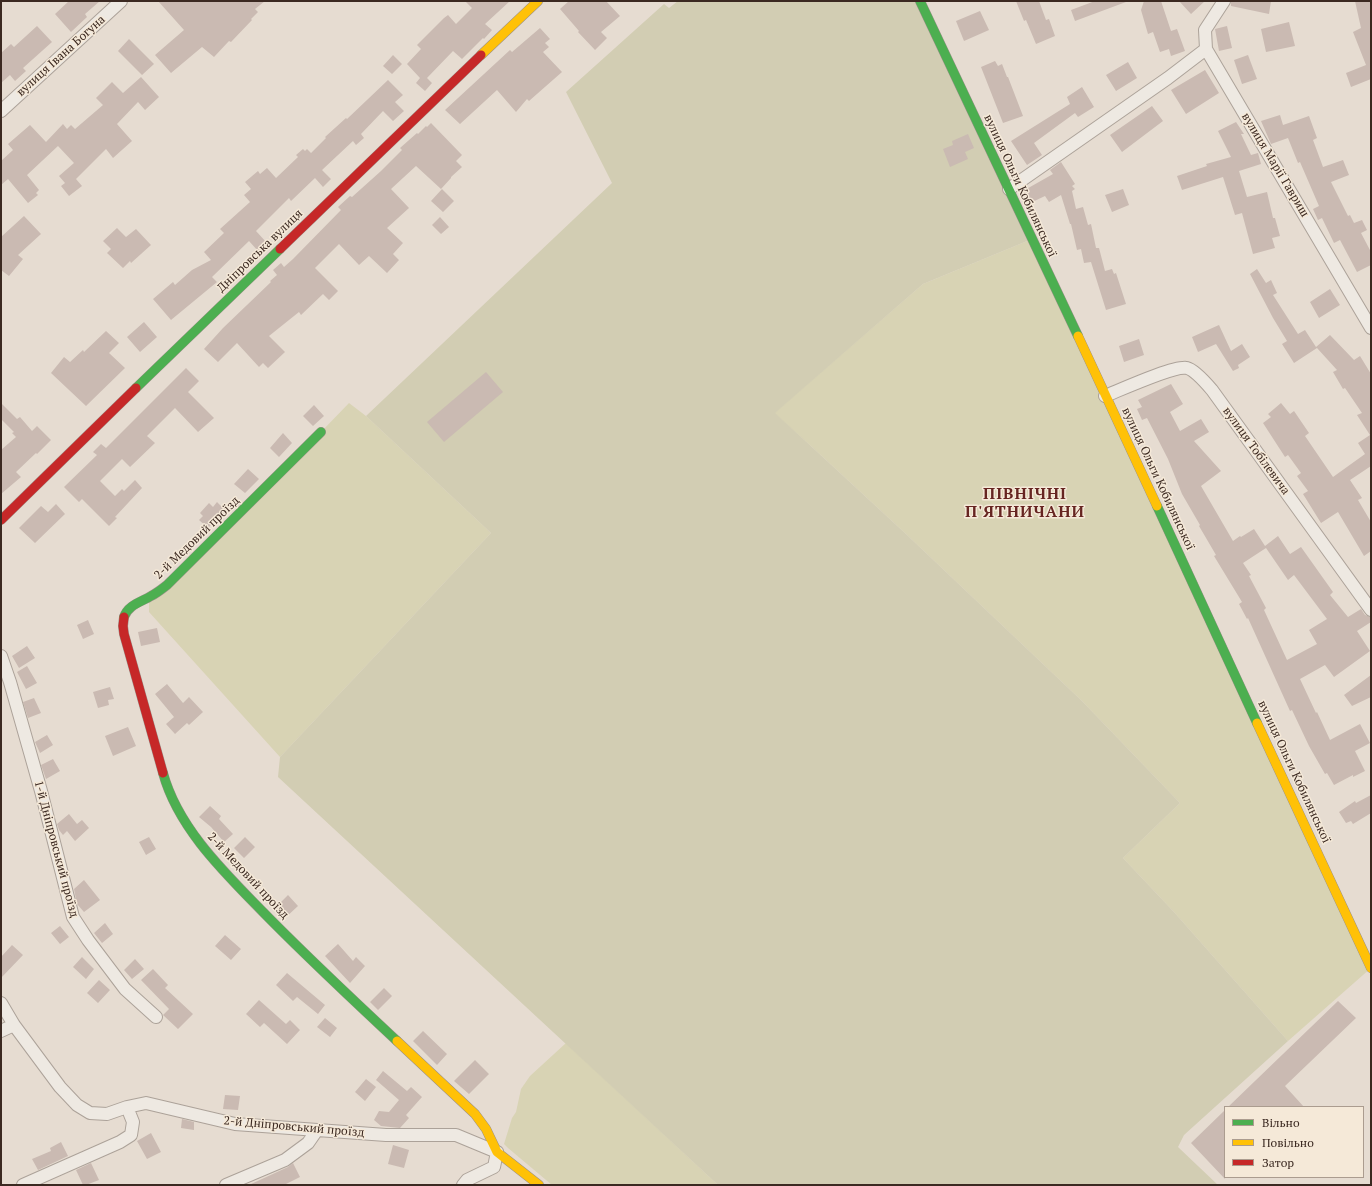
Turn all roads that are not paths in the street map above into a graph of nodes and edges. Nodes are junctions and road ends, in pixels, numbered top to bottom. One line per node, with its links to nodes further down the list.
1 (121, 1): 6 (street, вулиця Івана Богуна)
2 (538, 1): 11 (street, Дніпровська вулиця)
3 (920, 1): 7 (street, вулиця Ольги Кобилянської)
4 (1224, 1): 5 (street)
5 (1206, 48): 7 (street); 8 (street, вулиця Марії Гавриш)
6 (1, 111)
7 (1009, 189): 9 (street, вулиця Ольги Кобилянської)
8 (1371, 328)
9 (1105, 396): 12 (street, вулиця Тобілевича); 14 (street, вулиця Ольги Кобилянської)
10 (321, 432): 21 (street, 2-й Медовий проїзд)
11 (1, 520)
12 (1371, 610)
13 (1, 656): 16 (street, 1-й Дніпровський проїзд)
14 (1371, 968)
15 (1, 1003): 17 (street, 2-й Дніпровський проїзд)
16 (156, 1017)
17 (14, 1025): 18 (street); 19 (street, 2-й Дніпровський проїзд)
18 (1, 1031)
19 (127, 1106): 20 (street, 2-й Дніпровський проїзд); 22 (street)
20 (317, 1130): 21 (street, 2-й Дніпровський проїзд); 23 (street)
21 (497, 1152): 24 (street); 25 (street, 2-й Медовий проїзд)
22 (23, 1185)
23 (226, 1185)
24 (463, 1185)
25 (539, 1185)

